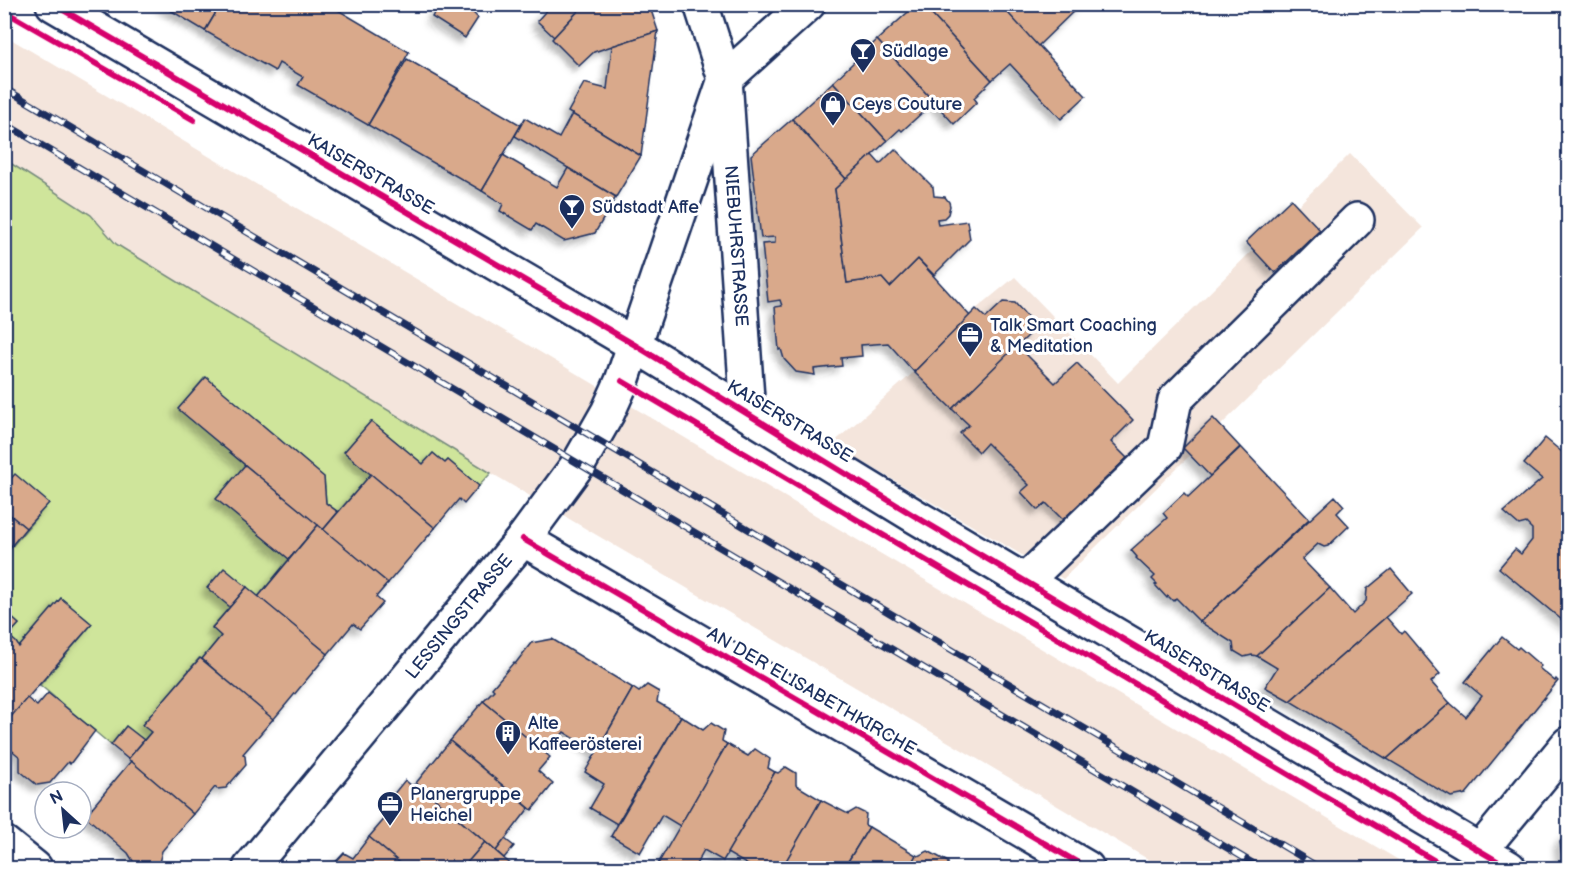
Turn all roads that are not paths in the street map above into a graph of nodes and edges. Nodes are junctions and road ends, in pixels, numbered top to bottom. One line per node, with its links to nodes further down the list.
1 (53, 4): 6 (street, KAISERSTRASSE)
2 (701, 4): 4 (street, NIEBUHRSTRASSE)
3 (808, 4): 4 (street)
4 (725, 79): 6 (street, NIEBUHRSTRASSE); 7 (street, NIEBUHRSTRASSE)
5 (1357, 220): 9 (street)
6 (635, 345): 7 (street, KAISERSTRASSE); 8 (street, LESSINGSTRASSE)
7 (748, 413): 9 (street, KAISERSTRASSE)
8 (523, 539): 14 (street, LESSINGSTRASSE); 15 (street, AN DER ELISABETHKIRCHE)
9 (1025, 581): 12 (street, KAISERSTRASSE)
10 (1569, 744): 12 (street)
11 (4, 843): 13 (street)
12 (1480, 851): 16 (street, KAISERSTRASSE)
13 (34, 868)
14 (250, 868)
15 (1087, 868)
16 (1509, 868)

